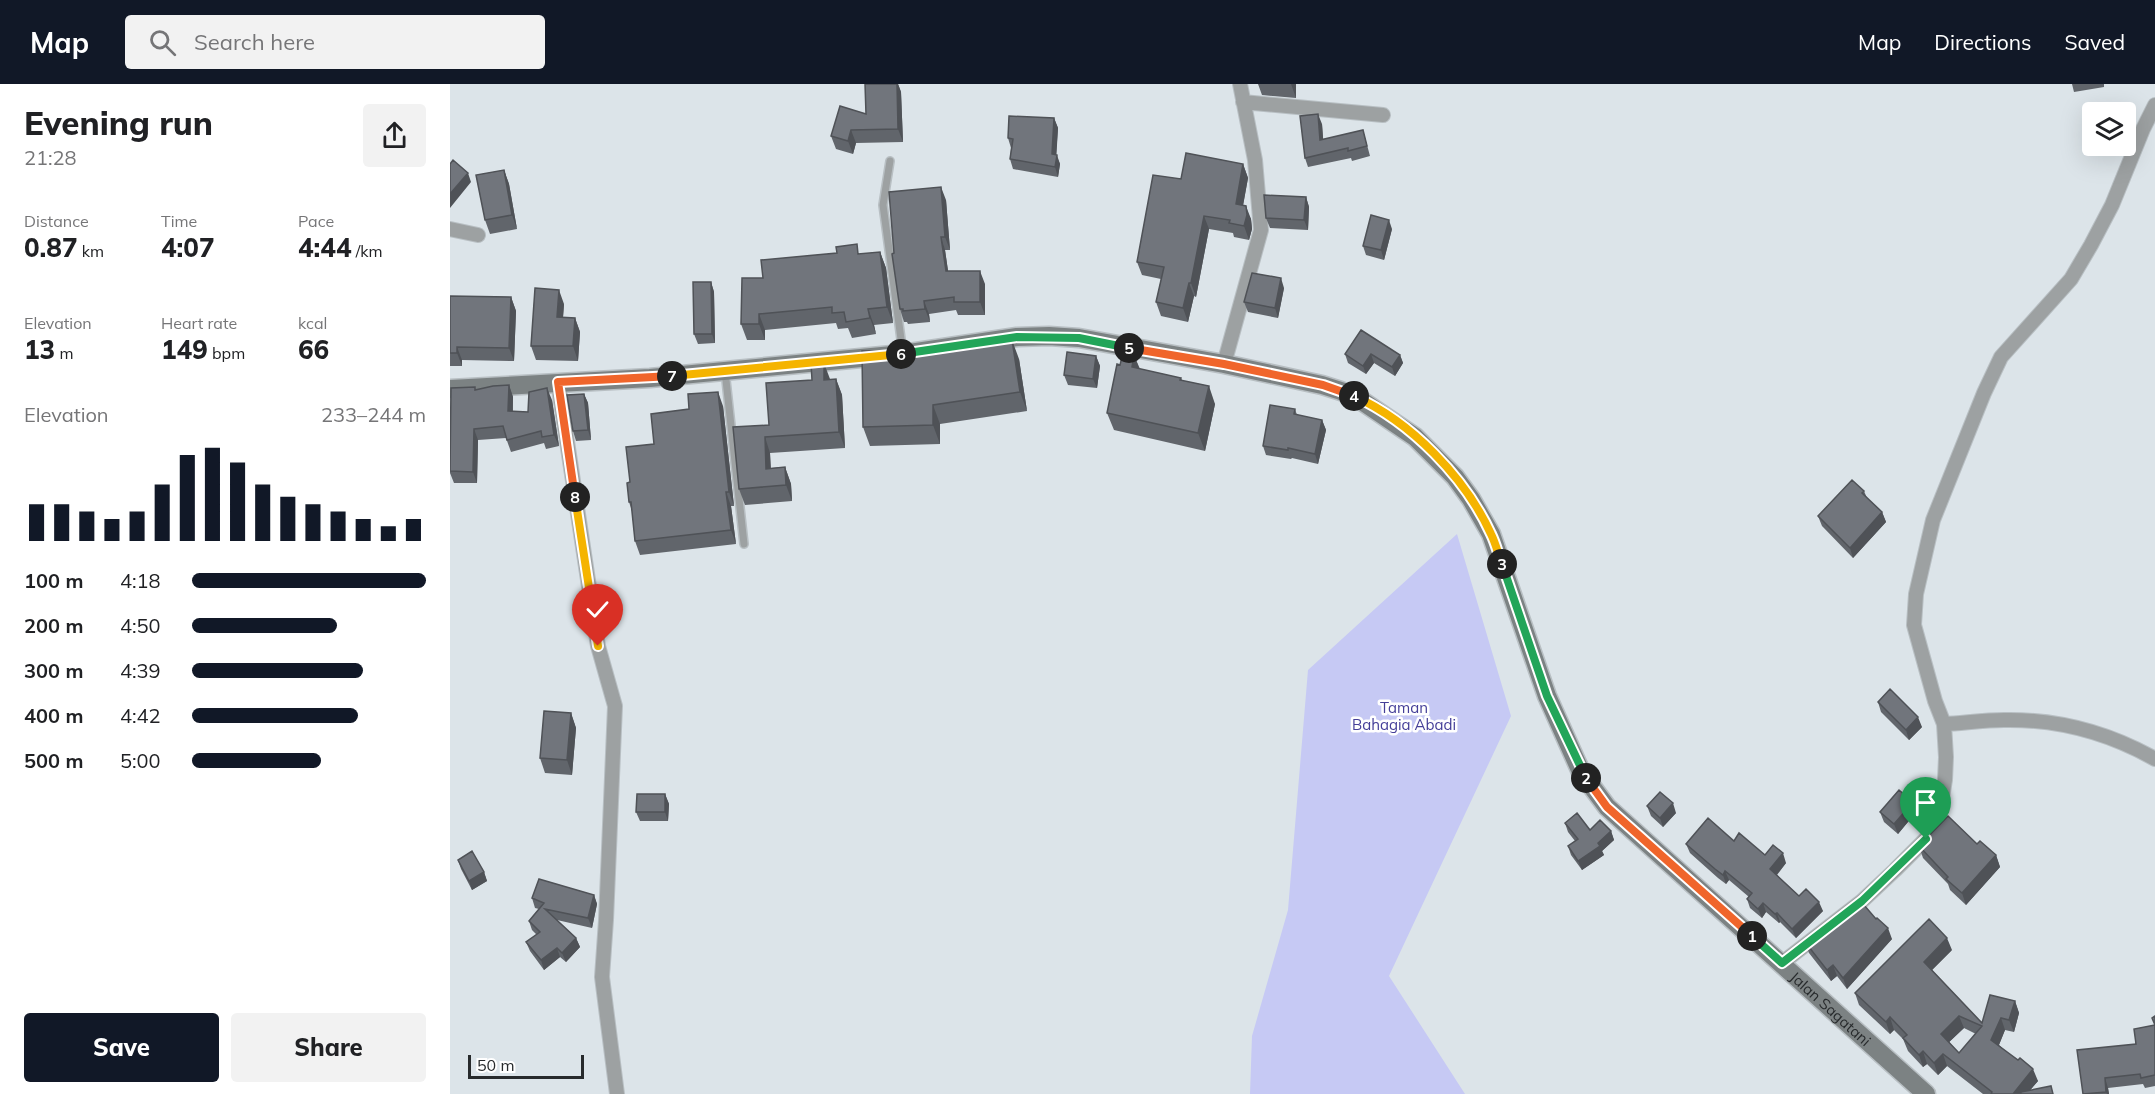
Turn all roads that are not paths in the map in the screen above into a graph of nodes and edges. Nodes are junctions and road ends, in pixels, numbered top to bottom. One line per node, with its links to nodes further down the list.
1 (1240, 84): 2 (street)
2 (1243, 102): 4 (street); 9 (street)
3 (2155, 105): 14 (street)
4 (1383, 115)
5 (890, 161): 8 (lane)
6 (450, 229): 7 (street)
7 (478, 235)
8 (903, 354): 9 (street, Jalan Sagatani); 10 (street, Jalan Sagatani)
9 (1224, 364): 16 (street, Jalan Sagatani)
10 (725, 370): 11 (street, Jalan Sagatani); 13 (lane)
11 (558, 382): 12 (street, Jalan Sagatani); 17 (street)
12 (450, 389)
13 (744, 544)
14 (1944, 724): 15 (street); 16 (street)
15 (2155, 759)
16 (1782, 963): 18 (street, Jalan Sagatani)
17 (617, 1094)
18 (1926, 1094)

